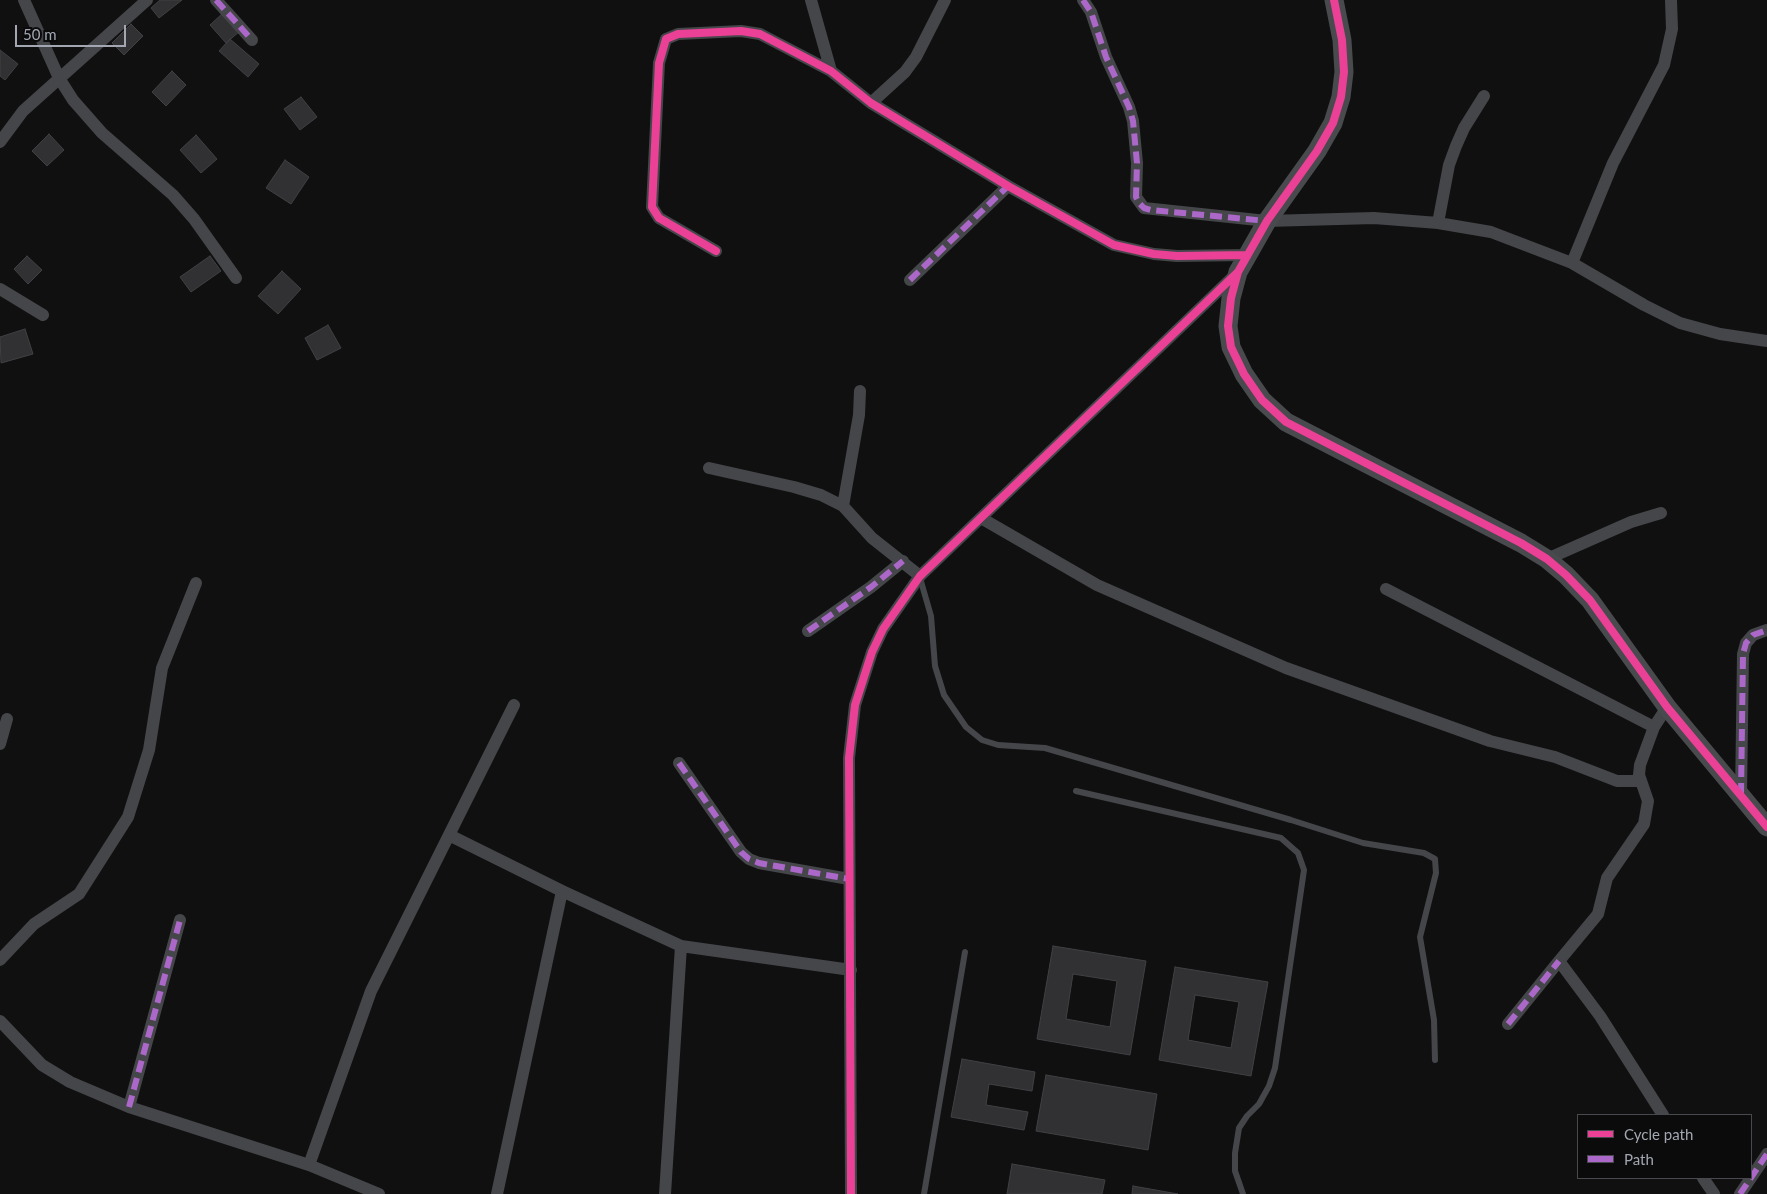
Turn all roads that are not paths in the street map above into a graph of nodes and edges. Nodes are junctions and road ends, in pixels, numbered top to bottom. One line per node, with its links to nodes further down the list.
1 (24, 0): 11 (street)
2 (147, 0): 11 (street)
3 (216, 0): 9 (street)
4 (811, 0): 10 (street)
5 (945, 0): 13 (street)
6 (1083, 0): 16 (street)
7 (1334, 0): 16 (street)
8 (1671, 0): 20 (street)
9 (252, 40)
10 (831, 71): 13 (street); 18 (street)
11 (59, 78): 14 (street); 22 (street)
12 (1484, 96): 17 (street)
13 (871, 103): 15 (street)
14 (0, 142)
15 (1008, 186): 19 (street); 23 (street)
16 (1266, 221): 17 (street); 19 (street)
17 (1438, 223): 20 (street)
18 (716, 251)
19 (1247, 255): 21 (street)
20 (1572, 263): 26 (street)
21 (1238, 272): 31 (street); 32 (street)
22 (236, 278)
23 (910, 280)
24 (0, 289): 25 (street)
25 (43, 315)
26 (1767, 340)
27 (860, 392): 29 (street)
28 (709, 468): 29 (street)
29 (843, 506): 33 (street)
30 (1661, 513): 32 (street)
31 (981, 518): 34 (street); 45 (street)
32 (1547, 559): 40 (street)
33 (902, 561): 34 (street); 38 (street)
34 (920, 576): 50 (street); 60 (lane)
35 (196, 583): 55 (street)
36 (1386, 588): 42 (street)
37 (1767, 630): 47 (street)
38 (808, 631)
39 (514, 705): 49 (street)
40 (1667, 707): 42 (street); 47 (street)
41 (7, 719): 43 (street)
42 (1654, 727): 45 (street)
43 (0, 744)
44 (679, 763): 50 (street)
45 (1641, 782): 56 (street)
46 (1076, 791): 74 (lane)
47 (1741, 795): 48 (street)
48 (1767, 827)
49 (449, 835): 51 (street); 64 (street)
50 (849, 879): 57 (street)
51 (562, 892): 53 (street); 70 (street)
52 (180, 920): 61 (street)
53 (681, 946): 57 (street); 71 (street)
54 (965, 952): 73 (lane)
55 (0, 960)
56 (1559, 961): 59 (street); 62 (street)
57 (851, 970): 72 (street)
58 (0, 1021): 61 (street)
59 (1508, 1024)
60 (1434, 1060)
61 (129, 1107): 64 (street)
62 (1661, 1114)
63 (1767, 1154): 65 (street)
64 (309, 1165): 68 (street)
65 (1752, 1176)
66 (1704, 1179): 75 (street)
67 (1750, 1179): 76 (street)
68 (354, 1189): 69 (street)
69 (379, 1194)
70 (497, 1194)
71 (665, 1194)
72 (851, 1194)
73 (924, 1194)
74 (1243, 1194)
75 (1714, 1194)
76 (1740, 1194)

